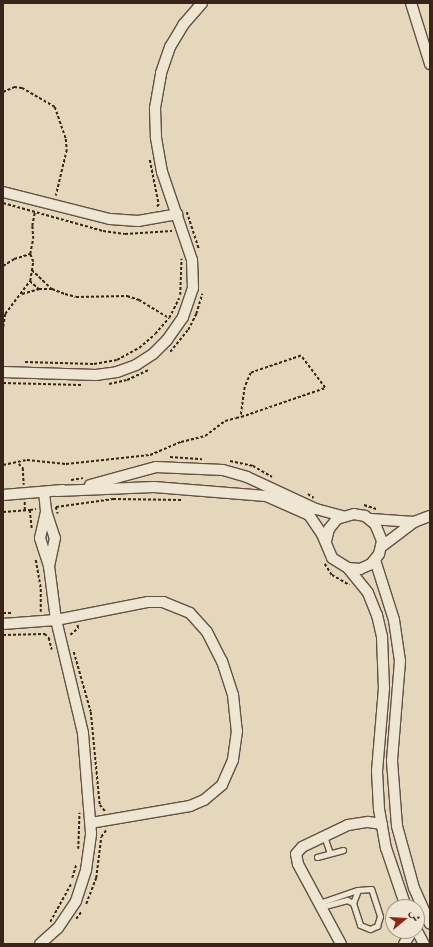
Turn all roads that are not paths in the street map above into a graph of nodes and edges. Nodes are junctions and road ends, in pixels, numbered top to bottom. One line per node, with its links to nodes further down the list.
1 (202, 3): 6 (street)
2 (411, 3): 3 (street)
3 (426, 40): 4 (street)
4 (430, 64)
5 (3, 192): 6 (street)
6 (181, 213): 7 (street)
7 (3, 372)
8 (57, 491): 9 (street); 11 (street); 11 (street)
9 (44, 492): 10 (street); 12 (street)
10 (3, 495)
11 (288, 500): 13 (street); 17 (street)
12 (46, 510): 20 (street); 20 (street)
13 (342, 516): 15 (street); 17 (street)
14 (430, 516): 16 (street)
15 (371, 519): 16 (street); 18 (street)
16 (414, 522): 18 (street)
17 (326, 541): 21 (street)
18 (381, 547): 19 (street)
19 (375, 560): 21 (street); 34 (street)
20 (49, 566): 22 (street)
21 (348, 568): 25 (street)
22 (56, 620): 23 (street); 24 (street); 24 (street)
23 (3, 624)
24 (91, 824): 35 (street)
25 (382, 824): 26 (street); 31 (street)
26 (324, 835): 28 (lane); 33 (street)
27 (343, 850): 28 (lane)
28 (330, 854): 29 (lane)
29 (317, 858)
30 (358, 890): 32 (lane); 32 (lane); 33 (lane)
31 (403, 899)
32 (352, 903): 33 (lane)
33 (320, 905): 36 (street)
34 (430, 924)
35 (40, 944)
36 (341, 944)

